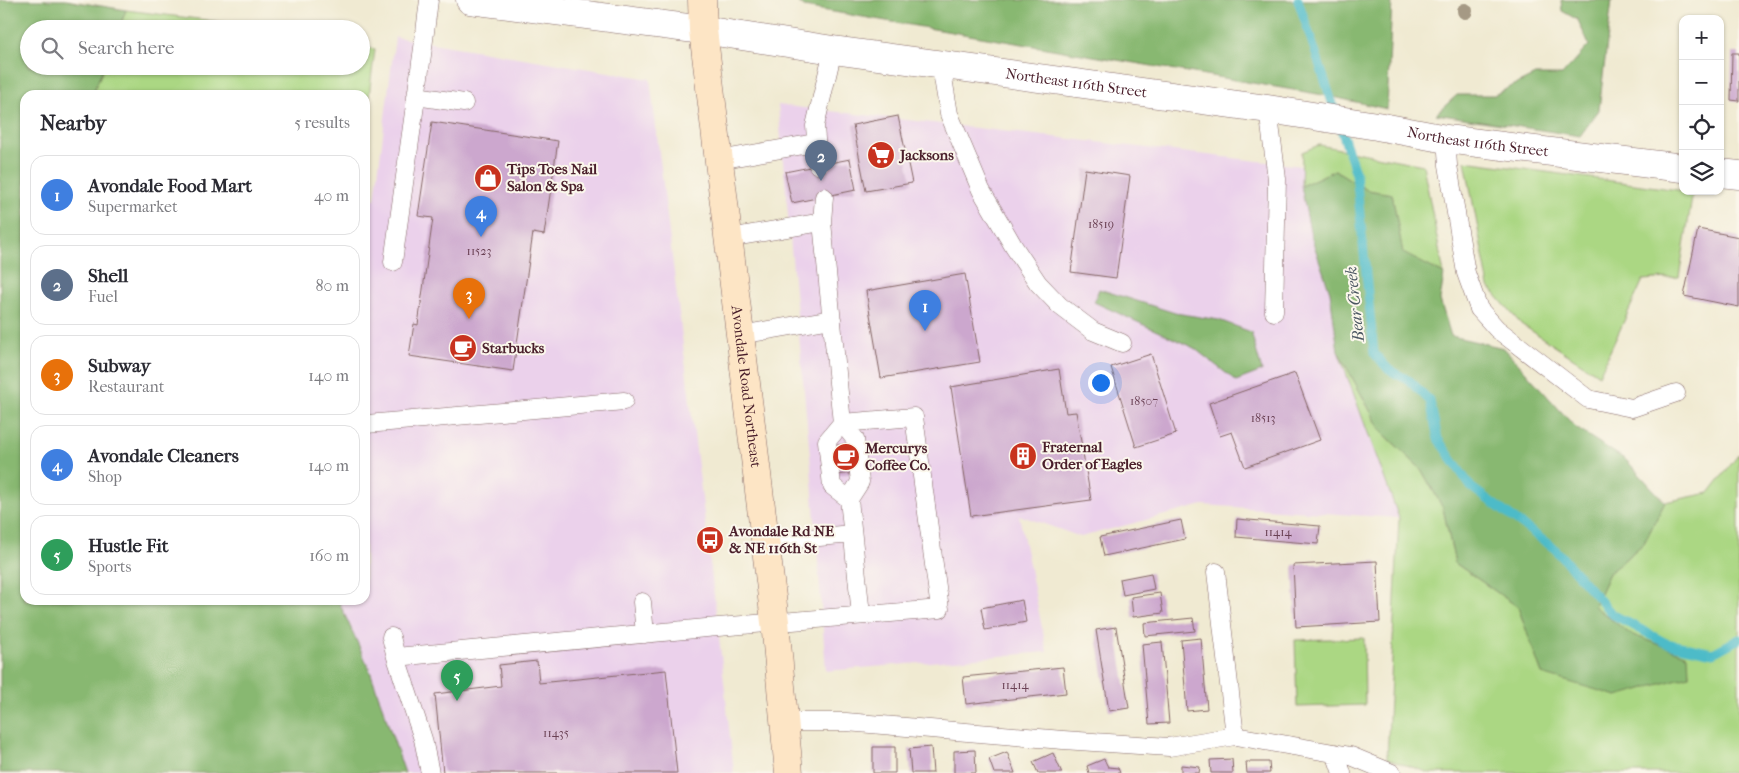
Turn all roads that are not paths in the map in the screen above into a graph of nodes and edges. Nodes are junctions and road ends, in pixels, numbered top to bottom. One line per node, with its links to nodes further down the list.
1 (429, 0): 7 (lane)
2 (470, 0): 4 (street, Northeast 116th Street)
3 (702, 0): 4 (main road, Avondale Road Northeast)
4 (703, 30): 5 (street, Northeast 116th Street); 12 (main road, Avondale Road Northeast)
5 (833, 50): 6 (street, Northeast 116th Street); 11 (lane)
6 (941, 66): 9 (street, Northeast 116th Street); 24 (lane)
7 (416, 96): 8 (lane); 20 (lane)
8 (464, 103)
9 (1268, 109): 10 (street, Northeast 116th Street); 21 (lane)
10 (1446, 139): 14 (street, Northeast 116th Street); 25 (lane)
11 (816, 143): 12 (lane); 13 (lane)
12 (719, 160): 19 (main road, Avondale Road Northeast)
13 (818, 165)
14 (1679, 168)
15 (1724, 173): 16 (street)
16 (1739, 175)
17 (824, 197): 18 (lane)
18 (822, 222): 19 (lane); 22 (lane)
19 (729, 238): 23 (main road, Avondale Road Northeast)
20 (393, 262)
21 (1274, 312)
22 (832, 319): 23 (lane); 27 (lane)
23 (740, 335): 31 (main road, Avondale Road Northeast)
24 (1122, 343)
25 (1676, 393)
26 (624, 401): 28 (lane)
27 (842, 423): 29 (lane); 29 (lane); 34 (lane)
28 (370, 424)
29 (849, 499): 30 (lane)
30 (852, 534): 31 (lane); 34 (lane)
31 (765, 542): 35 (main road, Avondale Road Northeast)
32 (1216, 572): 40 (lane)
33 (642, 602): 36 (lane)
34 (861, 615): 35 (lane)
35 (775, 622): 36 (lane); 39 (main road, Avondale Road Northeast)
36 (645, 634): 38 (lane)
37 (391, 637): 38 (lane)
38 (396, 657): 42 (lane)
39 (784, 722): 40 (lane); 43 (main road, Avondale Road Northeast)
40 (1235, 736): 41 (lane)
41 (1335, 753): 44 (lane); 45 (lane)
42 (430, 773)
43 (789, 773)
44 (1342, 773)
45 (1392, 773)

